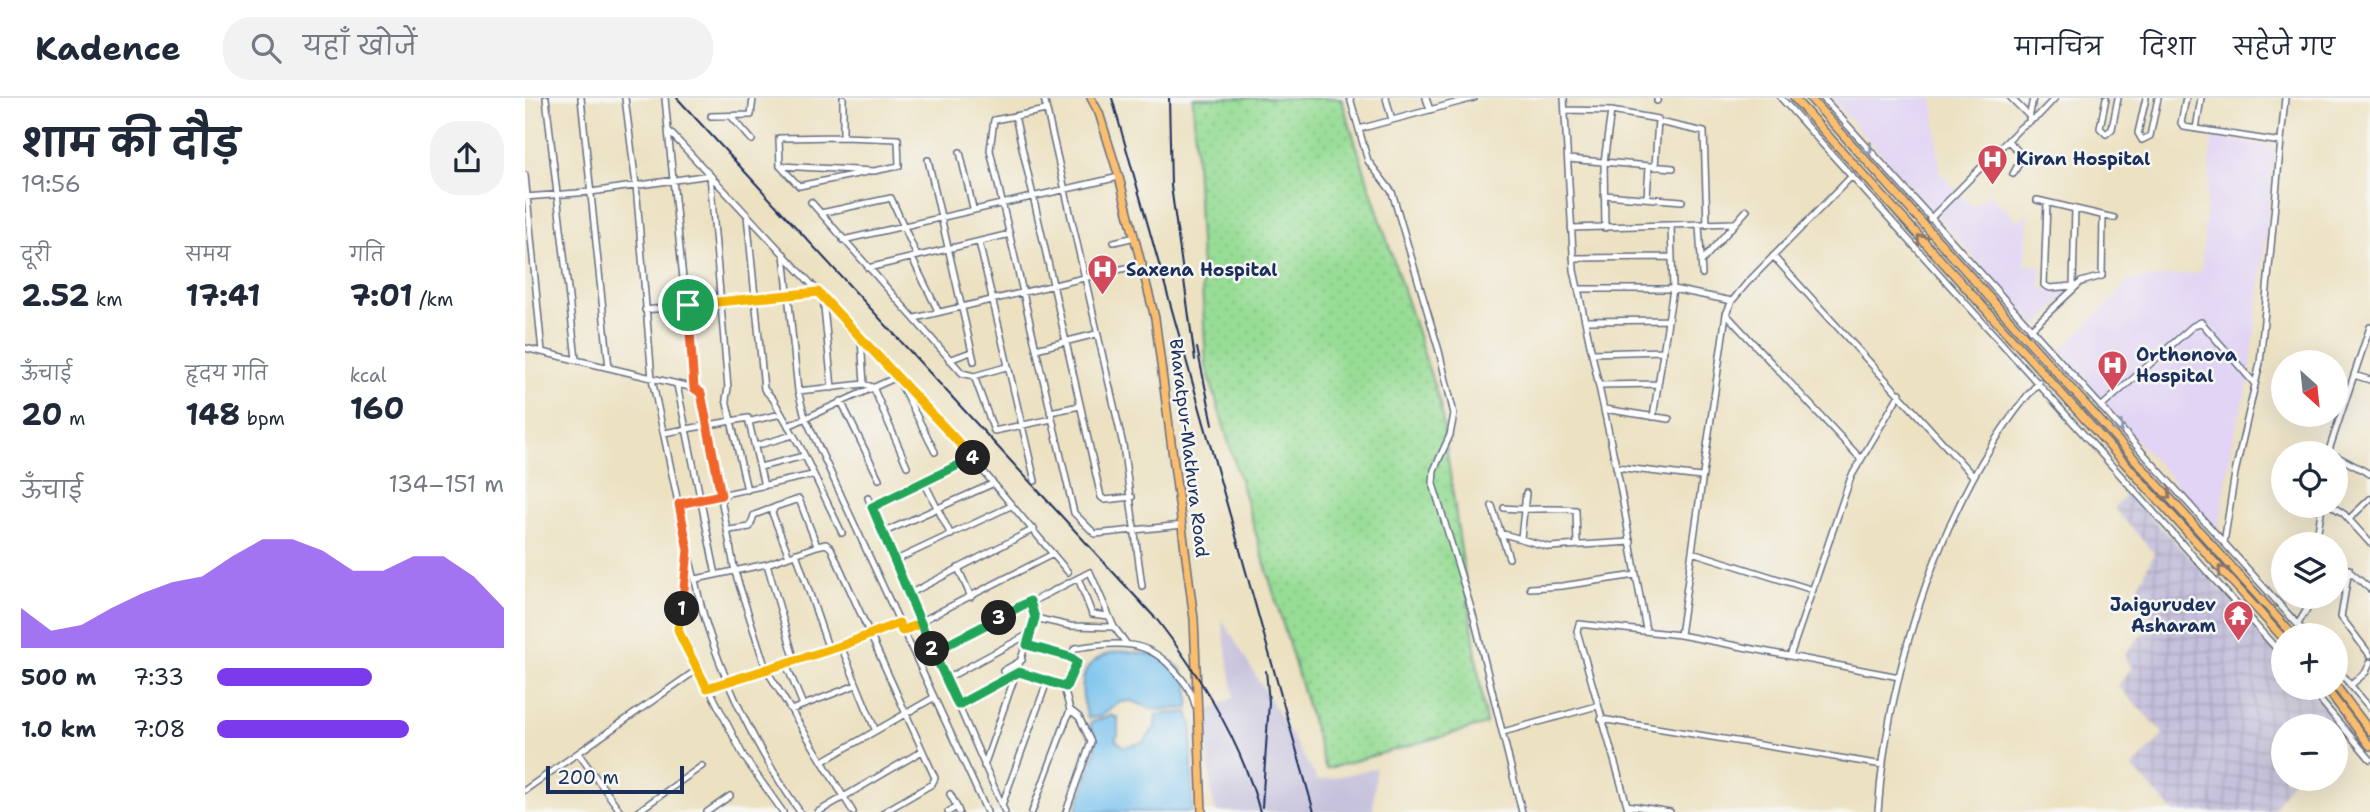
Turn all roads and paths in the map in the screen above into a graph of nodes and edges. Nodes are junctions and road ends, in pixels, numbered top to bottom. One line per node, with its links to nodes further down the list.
1 (546, 98): 62 (street)
2 (581, 98): 61 (street)
3 (625, 98): 59 (street)
4 (665, 98): 40 (street)
5 (753, 98): 33 (street)
6 (843, 98): 41 (street)
7 (1044, 98): 28 (street)
8 (1091, 98): 57 (highway, Bharatpur-Mathura Road)
9 (1350, 98): 38 (street)
10 (1386, 98): 36 (street)
11 (1426, 98): 29 (street)
12 (1564, 98): 30 (street)
13 (1781, 98): 56 (street)
14 (1794, 98): 253 (highway, one-way to 14)
15 (1810, 98): 153 (highway)
16 (1823, 98): 80 (street, one-way to 80)
17 (2011, 98): 35 (street)
18 (2033, 98): 35 (street)
19 (2055, 98): 35 (street)
20 (2106, 98): 21 (street)
21 (2118, 98)
22 (2146, 98): 23 (street)
23 (2158, 98)
24 (2186, 98): 39 (street)
25 (2201, 98): 39 (street)
26 (2285, 98): 44 (street)
27 (1470, 99): 29 (street)
28 (1047, 110): 34 (street); 60 (street)
29 (1430, 110): 36 (street)
30 (1566, 110): 31 (street); 46 (street)
31 (1611, 111): 37 (street); 48 (street)
32 (711, 116): 33 (street)
33 (731, 116): 42 (street)
34 (1015, 116): 63 (street); 68 (street)
35 (2029, 119): 43 (street)
36 (1392, 120): 38 (street)
37 (1659, 122): 50 (street); 83 (street)
38 (1359, 129): 301 (street)
39 (2196, 129): 44 (street)
40 (668, 131): 55 (street); 58 (street)
41 (843, 137): 49 (street); 52 (street)
42 (752, 140)
43 (2008, 141): 53 (street); 80 (street)
44 (2281, 142): 147 (street)
45 (960, 152): 72 (street)
46 (1568, 159): 48 (street); 86 (street)
47 (928, 160): 77 (street)
48 (1604, 162): 50 (street); 64 (street)
49 (781, 166): 52 (street); 52 (street)
50 (1652, 167): 51 (street); 66 (street)
51 (1672, 168)
52 (874, 171)
53 (2013, 174)
54 (525, 175): 65 (street)
55 (710, 175): 58 (street); 76 (street); 114 (street)
56 (1852, 176): 95 (street); 144 (street)
57 (1119, 177): 60 (street); 89 (highway, Bharatpur-Mathura Road)
58 (674, 180): 59 (street); 115 (street)
59 (636, 185): 61 (street); 117 (street)
60 (1064, 189): 63 (street); 103 (street)
61 (590, 192): 62 (street); 138 (street)
62 (555, 195): 65 (street); 134 (street)
63 (1032, 195): 68 (street); 104 (street)
64 (1604, 195): 66 (street); 87 (street)
65 (526, 197): 131 (street)
66 (1647, 197): 69 (street)
67 (2037, 200): 71 (street)
68 (1002, 201): 72 (street); 88 (street)
69 (1682, 201)
70 (811, 202): 75 (street)
71 (2047, 203): 74 (street); 105 (street)
72 (973, 208): 77 (street)
73 (1747, 209): 81 (street)
74 (2075, 209): 78 (street); 105 (street)
75 (821, 213): 84 (street); 90 (street)
76 (747, 215): 94 (street); 111 (street)
77 (940, 216): 84 (street); 93 (street)
78 (2103, 216): 79 (street); 105 (street)
79 (2114, 218)
80 (1930, 219): 124 (street)
81 (1734, 223): 83 (street); 99 (street)
82 (1699, 225): 83 (street); 85 (street); 99 (street)
83 (1707, 225)
84 (901, 226): 90 (street); 96 (street)
85 (1671, 226): 87 (street); 97 (street)
86 (1571, 228): 87 (street); 98 (street)
87 (1605, 228)
88 (1010, 234): 91 (street); 108 (street)
89 (1135, 237): 92 (street); 100 (highway, Bharatpur-Mathura Road)
90 (843, 240): 101 (street)
91 (979, 242): 93 (street); 112 (street)
92 (1114, 243)
93 (947, 249): 96 (street); 116 (street)
94 (783, 254): 109 (street); 110 (street)
95 (1773, 256): 113 (street); 155 (street)
96 (915, 257): 101 (street); 118 (street)
97 (1672, 257): 98 (street); 107 (street)
98 (1573, 258): 106 (street)
99 (1701, 262): 102 (street)
100 (1143, 264): 103 (street); 210 (highway, Bharatpur-Mathura Road)
101 (868, 268): 120 (street)
102 (1702, 274)
103 (1085, 278): 104 (street); 125 (street)
104 (1054, 286): 108 (street); 127 (street)
105 (2073, 288): 124 (street)
106 (1578, 289): 107 (street); 122 (street)
107 (1673, 289): 113 (street); 121 (street)
108 (1024, 291): 112 (street); 129 (street)
109 (820, 294): 110 (street); 126 (street); 152 (street)
110 (786, 295): 111 (street); 154 (street)
111 (754, 299): 114 (street); 162 (street)
112 (994, 299): 116 (street); 137 (street)
113 (1732, 301): 119 (street)
114 (720, 302): 115 (street); 167 (street)
115 (688, 305): 117 (street); 151 (street)
116 (961, 305): 118 (street); 132 (street)
117 (645, 310): 142 (street)
118 (938, 311): 120 (street)
119 (1726, 314): 179 (street); 188 (street)
120 (915, 318): 135 (street)
121 (1668, 320): 122 (street); 130 (street)
122 (1585, 321): 133 (street)
123 (2370, 327): 139 (street)
124 (2030, 330): 156 (street)
125 (1096, 334): 127 (street); 198 (street)
126 (861, 337): 141 (street); 145 (street)
127 (1066, 341): 129 (street); 158 (street)
128 (525, 348): 131 (street)
129 (1036, 349): 161 (street)
130 (1664, 351): 133 (street); 146 (street)
131 (542, 352): 134 (street)
132 (971, 352): 135 (street); 136 (street)
133 (1593, 353): 149 (street)
134 (576, 359): 138 (street)
135 (949, 360): 140 (street)
136 (974, 361)
137 (1006, 367): 140 (street); 170 (street)
138 (609, 368): 142 (street)
139 (2354, 375): 143 (street); 175 (street)
140 (974, 376): 170 (street)
141 (897, 377): 150 (street); 177 (street); 180 (street)
142 (652, 379): 148 (street); 173 (street)
143 (2370, 380)
144 (2039, 382): 187 (street); 260 (street)
145 (864, 384): 150 (street); 152 (street)
146 (1658, 384): 149 (street); 164 (street)
147 (2255, 384): 159 (street); 220 (street)
148 (677, 385): 151 (street); 172 (street)
149 (1600, 385): 160 (street)
150 (873, 387): 157 (street); 182 (street)
151 (694, 388): 169 (street)
152 (832, 388): 154 (street)
153 (2073, 389): 156 (highway); 251 (highway, one-way to 251)
154 (798, 391): 163 (street)
155 (1900, 393): 179 (street); 187 (street)
156 (2089, 395): 159 (street)
157 (841, 401): 163 (street); 189 (street)
158 (1080, 407): 161 (street); 198 (street)
159 (2101, 407): 220 (street, one-way to 220)
160 (1604, 409): 164 (street); 184 (street)
161 (1050, 412): 165 (street)
162 (781, 414): 168 (street); 171 (street)
163 (805, 417): 171 (street); 249 (street)
164 (1653, 417): 166 (street)
165 (1052, 419): 170 (street); 211 (street)
166 (1669, 419)
167 (729, 420): 168 (street); 169 (street); 194 (street)
168 (751, 421): 176 (street)
169 (708, 424): 172 (street); 196 (street)
170 (1021, 425): 190 (street)
171 (788, 426): 174 (street)
172 (687, 429): 173 (street); 200 (street)
173 (664, 432): 201 (street)
174 (793, 435): 176 (street); 178 (street)
175 (2333, 441)
176 (755, 446): 183 (street)
177 (935, 452)
178 (804, 456): 183 (street); 186 (street)
179 (1860, 458): 243 (street)
180 (973, 459): 191 (street); 192 (street)
181 (2348, 462): 185 (street)
182 (907, 466)
183 (759, 467): 193 (street)
184 (1616, 467): 188 (street); 219 (street)
185 (2370, 474)
186 (812, 475): 193 (street); 214 (street)
187 (1973, 476): 277 (street)
188 (1702, 477): 225 (street)
189 (879, 479)
190 (1035, 481)
191 (924, 482): 204 (street); 207 (street)
192 (992, 484): 202 (street); 207 (street)
193 (764, 486): 194 (street)
194 (747, 490): 196 (street)
195 (1526, 493): 208 (street)
196 (721, 495): 200 (street); 212 (street)
197 (868, 498): 204 (street)
198 (1132, 498): 211 (street)
199 (2370, 499): 209 (street)
200 (701, 500): 201 (street); 236 (street)
201 (679, 504): 224 (street)
202 (1011, 506): 213 (street); 217 (street)
203 (1492, 506): 216 (street)
204 (872, 507): 215 (street)
205 (774, 508): 212 (street); 222 (street); 228 (street)
206 (1504, 508): 208 (street)
207 (937, 509): 215 (street); 217 (street)
208 (1524, 510): 218 (street); 223 (street)
209 (2349, 519): 221 (street)
210 (1183, 525): 211 (street); 298 (highway, Bharatpur-Mathura Road)
211 (1135, 529): 240 (street)
212 (729, 530): 234 (street)
213 (1034, 530): 227 (street); 232 (street)
214 (842, 533)
215 (882, 533): 230 (street)
216 (1500, 533): 218 (street); 229 (street)
217 (951, 535): 230 (street)
218 (1521, 538): 223 (street)
219 (1631, 542): 223 (street); 237 (street)
220 (2224, 543): 252 (street)
221 (2370, 543)
222 (817, 545): 226 (street); 259 (street)
223 (1577, 545)
224 (688, 550): 239 (street); 273 (street)
225 (1692, 552): 243 (street); 258 (street)
226 (796, 553): 228 (street); 264 (street)
227 (1053, 554): 235 (street); 245 (street)
228 (789, 556): 231 (street)
229 (1509, 558)
230 (894, 561): 244 (street)
231 (767, 564): 234 (street); 270 (street)
232 (958, 568): 244 (street); 245 (street)
233 (2349, 569): 242 (street); 266 (street)
234 (735, 572): 236 (street); 274 (street)
235 (1068, 572)
236 (716, 575): 239 (street)
237 (1636, 575): 241 (street); 255 (street)
238 (1078, 578): 246 (street); 247 (street); 247 (street)
239 (696, 579): 279 (street)
240 (1142, 586)
241 (1530, 587)
242 (2370, 589)
243 (1813, 590): 267 (street)
244 (909, 594): 250 (street)
245 (971, 597): 250 (street)
246 (1030, 601): 248 (street); 265 (street)
247 (1109, 615): 254 (street)
248 (1035, 618): 254 (street); 257 (street)
249 (899, 623): 256 (street); 259 (street)
250 (921, 623): 256 (street); 265 (street)
251 (2282, 623)
252 (2297, 623)
253 (2271, 625)
254 (1114, 627): 261 (street)
255 (1646, 630): 258 (street); 292 (street)
256 (902, 631): 286 (street)
257 (1031, 633): 262 (street); 278 (street)
258 (1680, 635): 267 (street)
259 (869, 636): 263 (street); 296 (street)
260 (2271, 642)
261 (1126, 643): 268 (street); 298 (street)
262 (1027, 645): 268 (street); 269 (street)
263 (841, 646): 264 (street); 282 (street)
264 (829, 650): 270 (street)
265 (933, 652): 278 (street)
266 (2370, 655)
267 (1790, 656): 277 (street)
268 (1070, 657): 285 (street)
269 (1023, 660): 275 (street); 276 (street)
270 (795, 661): 272 (street)
271 (2370, 662): 283 (street)
272 (786, 664): 274 (street); 290 (street)
273 (698, 669): 284 (street); 304 (street)
274 (766, 669): 279 (street); 294 (street)
275 (1003, 671)
276 (1019, 672): 280 (street); 291 (street); 309 (street)
277 (1899, 677): 307 (street)
278 (946, 679): 291 (street)
279 (727, 682): 284 (street); 321 (street)
280 (1047, 682): 285 (street); 314 (street)
281 (2348, 682): 283 (street)
282 (856, 685): 290 (street); 299 (street)
283 (2351, 685): 293 (street)
284 (707, 688): 320 (street)
285 (1064, 688): 295 (street)
286 (933, 698): 296 (street); 326 (street)
287 (2320, 700): 305 (street)
288 (2335, 700): 302 (highway)
289 (2346, 700): 300 (highway)
290 (803, 705): 294 (street)
291 (958, 705): 309 (street)
292 (1597, 706): 297 (street); 301 (street)
293 (2370, 708)
294 (791, 710): 306 (street)
295 (1070, 710): 328 (street); 329 (street)
296 (906, 712): 299 (street); 303 (street)
297 (1601, 719): 307 (street); 315 (street)
298 (1199, 720): 330 (highway, Bharatpur-Mathura Road)
299 (875, 729): 306 (street)
300 (2370, 731)
301 (1503, 732): 331 (street)
302 (2370, 746)
303 (922, 751): 312 (street); 324 (street)
304 (578, 753): 310 (street); 317 (street)
305 (2370, 759)
306 (823, 761): 312 (street)
307 (1883, 765): 334 (street)
308 (702, 766): 318 (street)
309 (984, 766): 314 (street)
310 (525, 790)
311 (950, 794): 316 (street)
312 (844, 795): 322 (street); 323 (street)
313 (730, 796): 319 (street)
314 (1002, 805): 327 (street)
315 (1626, 805): 332 (street); 333 (street)
316 (958, 809): 325 (street)
317 (621, 812)
318 (637, 812)
319 (707, 812)
320 (783, 812)
321 (800, 812)
322 (818, 812)
323 (853, 812)
324 (884, 812)
325 (948, 812)
326 (987, 812)
327 (1005, 812)
328 (1032, 812)
329 (1066, 812)
330 (1202, 812)
331 (1522, 812)
332 (1629, 812)
333 (1670, 812)
334 (1878, 812)

